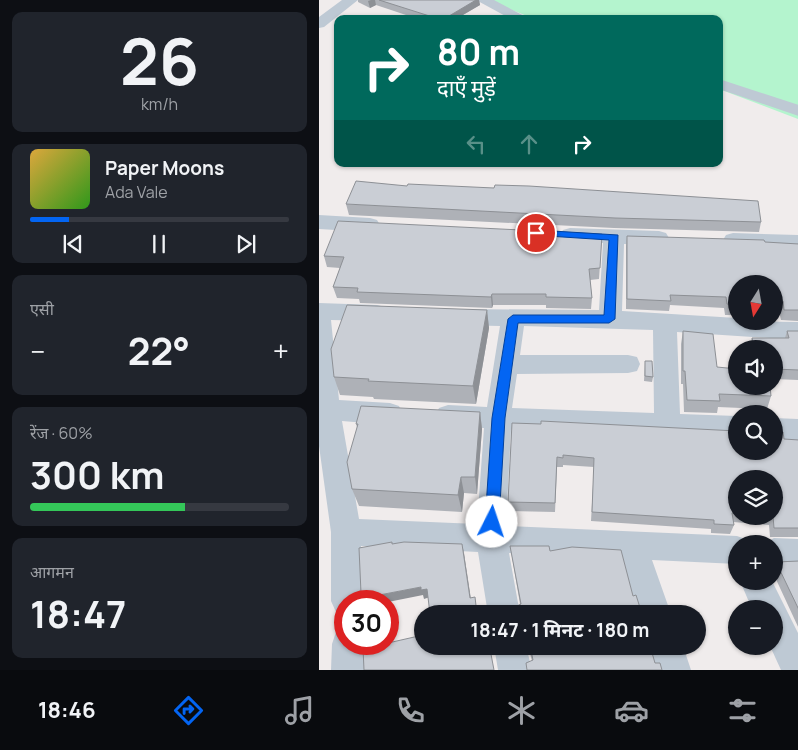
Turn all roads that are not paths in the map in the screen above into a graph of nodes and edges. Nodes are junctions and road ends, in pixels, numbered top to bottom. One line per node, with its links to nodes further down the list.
1 (351, 0): 4 (street)
2 (483, 0): 3 (street)
3 (515, 15)
4 (319, 24)
5 (723, 85): 6 (street)
6 (798, 111)
7 (319, 222): 8 (street)
8 (388, 226)
9 (555, 234): 10 (street)
10 (614, 237): 11 (street); 18 (street)
11 (682, 239)
12 (711, 240): 13 (street)
13 (798, 242)
14 (319, 311): 15 (street); 23 (street)
15 (397, 314)
16 (436, 316): 17 (street)
17 (513, 319): 18 (street); 22 (street)
18 (609, 319): 19 (street)
19 (665, 323): 20 (street); 25 (street)
20 (798, 331)
21 (628, 364): 22 (street)
22 (507, 365): 24 (street)
23 (323, 410): 24 (street); 29 (street)
24 (498, 418): 25 (street); 30 (street)
25 (667, 424): 26 (street)
26 (728, 427)
27 (783, 429): 28 (street)
28 (798, 430)
29 (346, 532): 30 (street); 35 (street)
30 (491, 539): 31 (street); 36 (street)
31 (632, 546): 32 (street); 37 (street)
32 (728, 550)
33 (783, 552): 34 (street)
34 (798, 553)
35 (347, 590)
36 (503, 605)
37 (652, 605)
38 (783, 639): 45 (street)
39 (348, 655): 42 (street)
40 (512, 655): 43 (street)
41 (669, 655): 44 (street)
42 (348, 670)
43 (515, 670)
44 (674, 670)
45 (798, 670)

